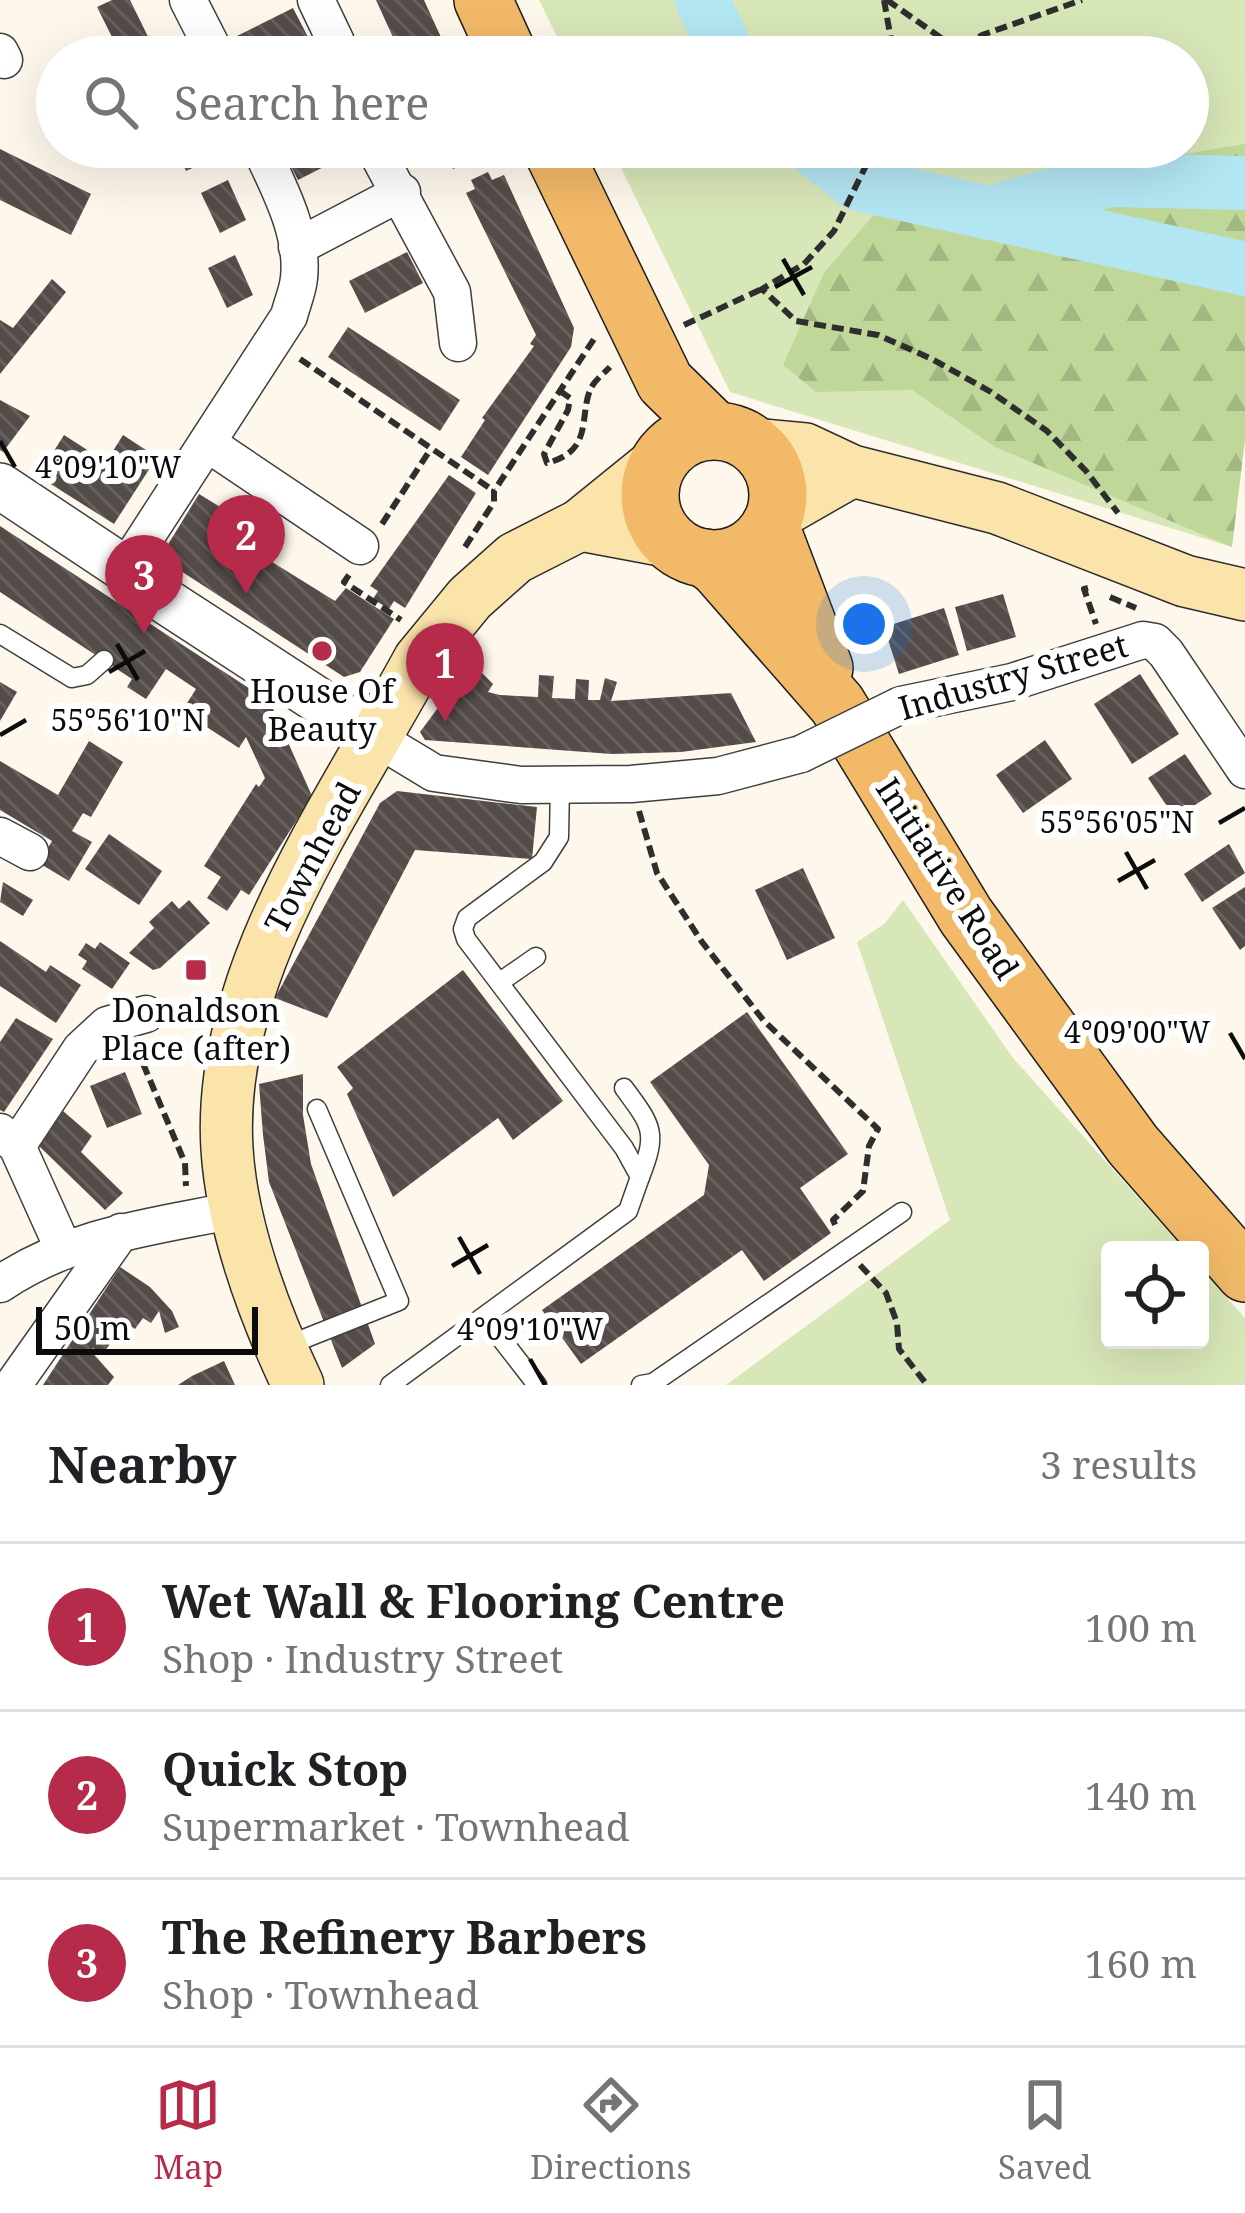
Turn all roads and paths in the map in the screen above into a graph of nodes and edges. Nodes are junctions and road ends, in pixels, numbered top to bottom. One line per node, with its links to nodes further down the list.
1 (316, 0): 7 (street)
2 (483, 0): 8 (main road)
3 (885, 0): 9 (path); 10 (path)
4 (1082, 0): 11 (path)
5 (191, 1): 6 (street)
6 (208, 36)
7 (333, 36)
8 (499, 36)
9 (891, 36)
10 (938, 36)
11 (980, 36)
12 (270, 168): 17 (street)
13 (387, 168): 16 (street)
14 (561, 168): 21 (main road)
15 (865, 168): 18 (path)
16 (401, 192): 17 (street); 20 (street)
17 (297, 247): 19 (street)
18 (762, 289): 21 (path); 28 (path)
19 (273, 342): 23 (street); 26 (path)
20 (458, 343)
21 (647, 347): 22 (path); 22 (path); 24 (main road)
22 (560, 391): 26 (path)
23 (207, 443): 31 (street); 34 (street)
24 (698, 447): 25 (main road); 29 (main road); 30 (main road, Townhead); 32 (main road)
25 (852, 471): 29 (main road); 35 (main road)
26 (494, 491): 33 (path)
27 (22, 506): 34 (street)
28 (1122, 518)
29 (772, 520): 32 (main road); 38 (main road)
30 (580, 525): 32 (main road); 39 (main road, Townhead)
31 (360, 546)
32 (688, 550): 38 (main road)
33 (455, 561)
34 (139, 587): 39 (street)
35 (1245, 595)
36 (0, 634): 37 (lane)
37 (104, 660)
38 (837, 704): 55 (main road, Initiative Road)
39 (376, 738): 41 (street, Industry Street); 51 (main road, Townhead)
40 (1245, 770): 42 (street, Industry Street, bridge)
41 (560, 784): 42 (street, Industry Street); 44 (lane)
42 (632, 784): 54 (path)
43 (536, 956): 44 (lane)
44 (500, 982): 49 (lane)
45 (135, 1017): 48 (street); 51 (path)
46 (625, 1088): 49 (lane)
47 (317, 1109): 58 (lane)
48 (9, 1139): 53 (street)
49 (640, 1177): 57 (lane)
50 (902, 1212): 54 (lane)
51 (212, 1215): 52 (street); 58 (main road, Townhead)
52 (121, 1232): 53 (street); 59 (street)
53 (63, 1248): 56 (street)
54 (848, 1252): 62 (lane); 63 (path)
55 (1245, 1273)
56 (0, 1284)
57 (484, 1318): 60 (lane); 61 (lane)
58 (290, 1367)
59 (14, 1385)
60 (389, 1385)
61 (537, 1385)
62 (641, 1385)
63 (927, 1385)

